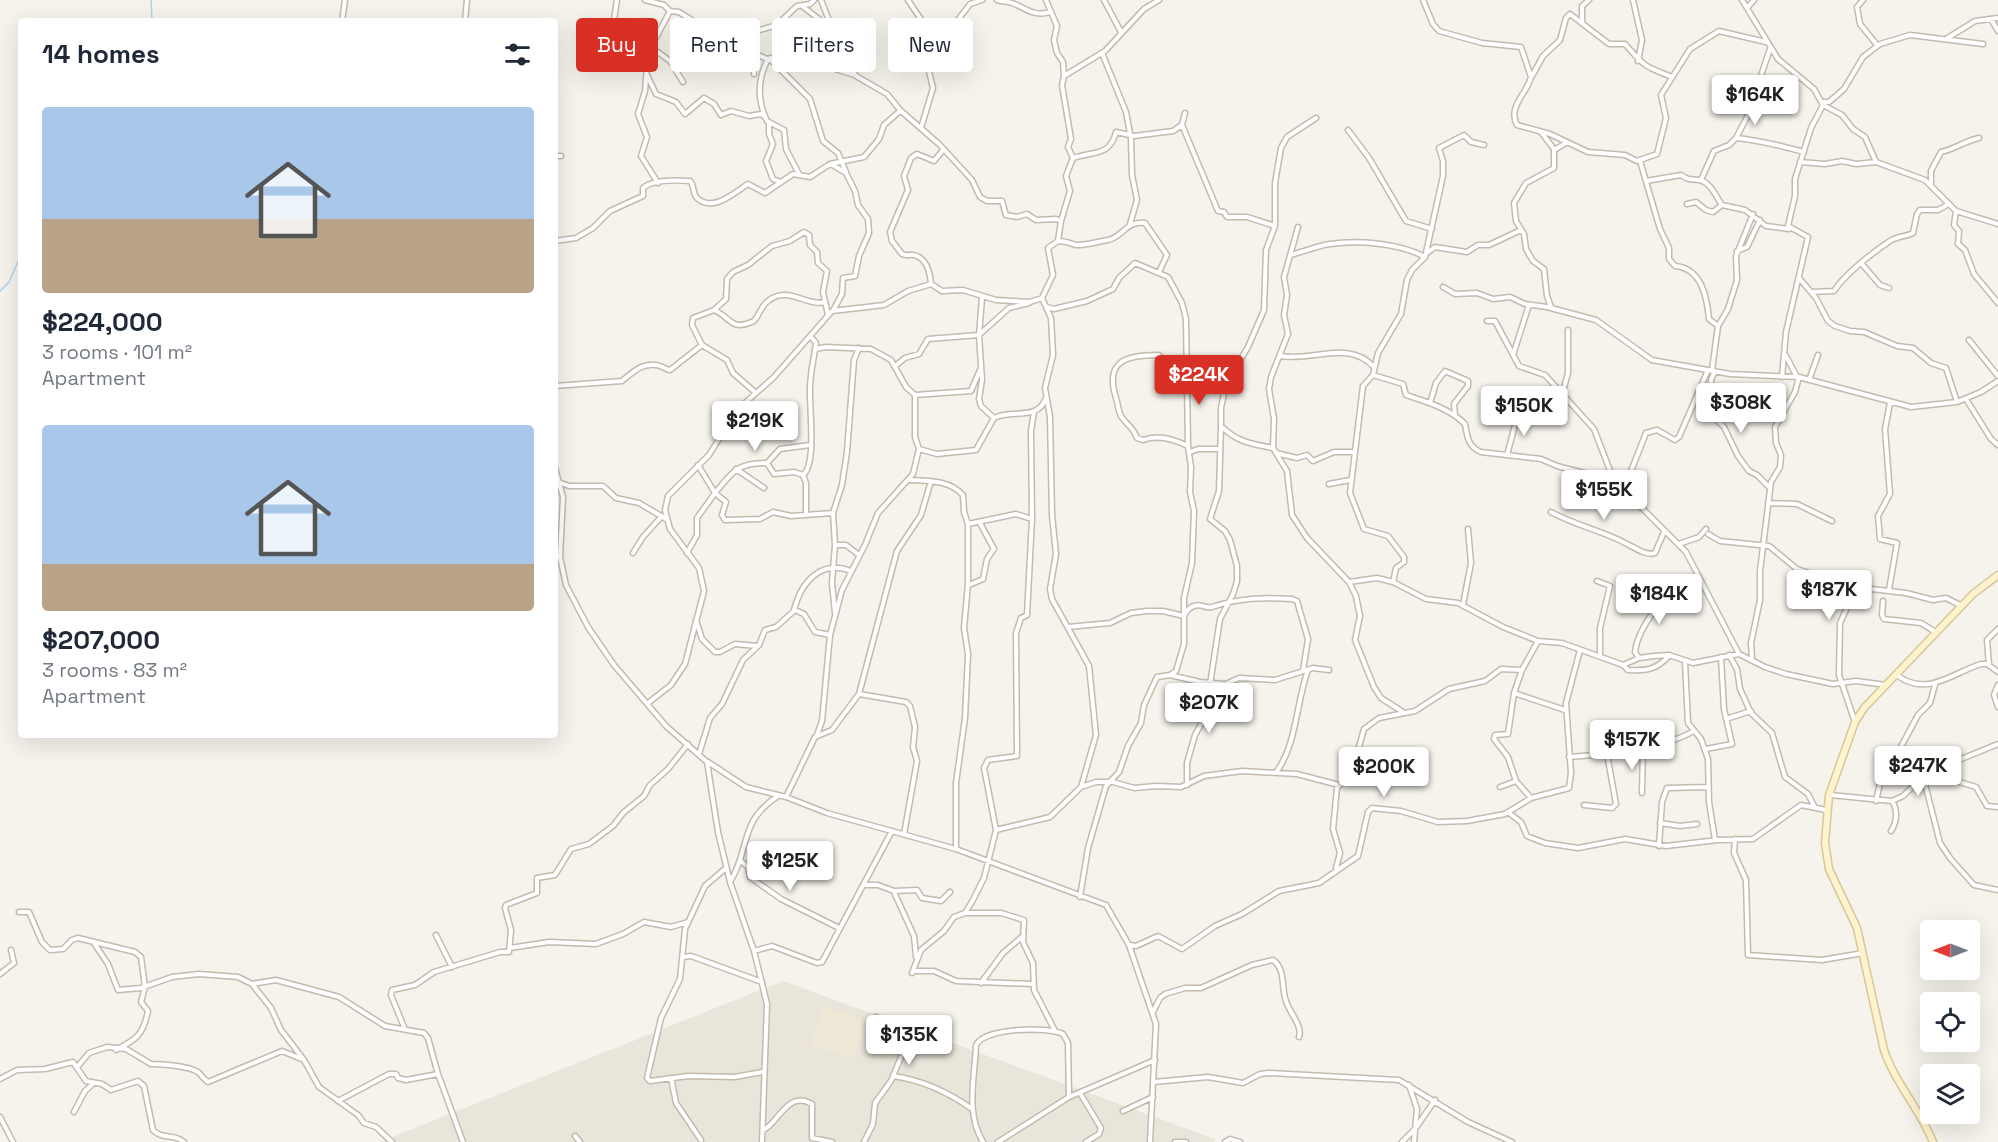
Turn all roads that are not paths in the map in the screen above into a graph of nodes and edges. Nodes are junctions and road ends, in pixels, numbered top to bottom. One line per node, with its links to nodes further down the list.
1 (345, 0): 24 (street)
2 (467, 0): 25 (street)
3 (616, 0): 26 (street)
4 (645, 0): 22 (street)
5 (814, 0): 20 (street)
6 (820, 0): 29 (street)
7 (908, 0): 30 (street)
8 (982, 0): 19 (street)
9 (997, 0): 23 (street)
10 (1046, 0): 23 (street)
11 (1104, 0): 37 (street)
12 (1159, 0): 37 (street)
13 (1423, 0): 54 (street)
14 (1589, 0): 34 (street)
15 (1633, 0): 48 (street)
16 (1742, 0): 21 (street)
17 (1754, 0): 21 (street)
18 (1863, 0): 42 (street)
19 (973, 1): 31 (street)
20 (802, 6): 28 (street); 35 (street)
21 (1747, 8): 40 (street)
22 (670, 11): 27 (street); 38 (street)
23 (1050, 12): 53 (street)
24 (342, 18)
25 (465, 18)
26 (614, 18)
27 (689, 18)
28 (818, 18)
29 (828, 18)
30 (920, 18)
31 (960, 18)
32 (1991, 18): 33 (street); 36 (street); 39 (street)
33 (1998, 18)
34 (1582, 23): 48 (street); 54 (street)
35 (760, 30)
36 (1998, 31)
37 (1122, 32): 45 (street)
38 (658, 34)
39 (1946, 39): 41 (street); 42 (street)
40 (1766, 42): 43 (street); 55 (street)
41 (1983, 44)
42 (1877, 45): 57 (street)
43 (1770, 49): 57 (street); 68 (street)
44 (658, 52): 56 (street)
45 (1102, 53): 53 (street); 67 (street)
46 (760, 55): 47 (street)
47 (769, 59): 52 (street); 60 (street); 76 (street)
48 (1638, 61): 55 (street)
49 (854, 72): 52 (street)
50 (929, 72): 64 (street)
51 (646, 74): 60 (street); 86 (street)
52 (856, 75): 58 (street)
53 (1064, 76): 75 (street)
54 (1531, 77): 66 (street)
55 (1672, 77): 77 (street)
56 (682, 82)
57 (1823, 104): 74 (street); 79 (street)
58 (901, 111): 64 (street); 76 (street)
59 (1185, 113): 63 (street)
60 (765, 117): 62 (street)
61 (1316, 118): 97 (street)
62 (769, 123): 82 (street); 85 (street)
63 (1182, 125): 67 (street); 97 (street)
64 (921, 128): 72 (street)
65 (1348, 130): 99 (street)
66 (1540, 131): 70 (street); 73 (street)
67 (1130, 135): 75 (street); 95 (street)
68 (1736, 138): 74 (street); 83 (street)
69 (1979, 138): 87 (street)
70 (1566, 143): 73 (street); 77 (street)
71 (1484, 145): 99 (street)
72 (943, 150): 94 (street); 110 (street)
73 (1554, 150): 101 (street)
74 (1804, 152): 78 (street)
75 (1073, 158): 94 (street)
76 (842, 161): 80 (street); 81 (street)
77 (1640, 161): 84 (street)
78 (1800, 162): 79 (street); 100 (street)
79 (1876, 162): 87 (street)
80 (830, 164): 81 (street); 82 (street)
81 (846, 172): 123 (street)
82 (800, 175): 85 (street)
83 (1701, 180): 84 (street); 89 (street)
84 (1646, 181): 126 (street)
85 (782, 182): 86 (street)
86 (658, 183): 102 (street)
87 (1931, 184): 90 (street)
88 (1687, 204): 89 (street)
89 (1722, 205): 92 (street)
90 (1947, 205): 91 (street); 107 (street)
91 (1956, 211): 96 (street); 118 (street)
92 (1753, 214): 93 (street); 104 (street)
93 (1760, 220): 100 (street); 104 (street)
94 (1061, 221): 103 (street)
95 (1130, 224): 103 (street); 108 (street)
96 (1998, 224)
97 (1275, 226): 162 (street)
98 (1298, 227): 105 (street)
99 (1432, 229): 106 (street)
100 (1789, 229): 109 (street)
101 (1521, 230): 106 (street); 121 (street)
102 (558, 241)
103 (1058, 241): 115 (street)
104 (1737, 251): 126 (street)
105 (1290, 255): 106 (street); 135 (street)
106 (1426, 255): 140 (street)
107 (1862, 264): 112 (street); 113 (street)
108 (1159, 272): 120 (street); 148 (street)
109 (1798, 277): 113 (street); 134 (street)
110 (931, 284): 114 (street); 123 (street)
111 (1443, 287): 119 (street)
112 (1889, 288)
113 (1810, 291): 155 (street)
114 (982, 298): 117 (street); 128 (street)
115 (1042, 298): 117 (street); 120 (street)
116 (825, 302): 122 (street); 122 (street); 124 (street)
117 (1030, 302): 128 (street)
118 (1998, 303)
119 (1529, 305): 121 (street); 136 (street)
120 (1047, 307): 153 (street)
121 (1551, 308): 141 (street)
122 (714, 310): 131 (street)
123 (834, 310): 124 (street)
124 (828, 315): 129 (street)
125 (1487, 321): 136 (street)
126 (1718, 326): 141 (street)
127 (1568, 330): 151 (street)
128 (979, 334): 138 (street); 139 (street)
129 (811, 337): 133 (street); 150 (street)
130 (1969, 340): 144 (street)
131 (702, 345): 149 (street); 150 (street)
132 (859, 348): 133 (street); 139 (street); 190 (street)
133 (815, 349): 163 (street)
134 (1785, 355): 143 (street); 145 (street)
135 (1281, 356): 140 (street); 166 (street)
136 (1513, 356): 151 (street)
137 (1818, 356): 146 (street)
138 (981, 365): 152 (street); 161 (street)
139 (895, 366): 152 (street)
140 (1374, 367): 142 (street)
141 (1711, 370): 143 (street); 185 (street); 186 (street)
142 (1373, 375): 156 (street); 169 (street)
143 (1782, 376): 145 (street)
144 (1998, 376)
145 (1798, 377): 146 (street); 186 (street)
146 (1809, 380): 157 (street)
147 (1998, 381): 154 (street)
148 (1187, 384): 165 (street); 165 (street)
149 (558, 386)
150 (756, 393): 174 (street)
151 (1562, 394): 181 (street)
152 (915, 395): 167 (street)
153 (1046, 398): 159 (street); 225 (street)
154 (1966, 399): 155 (street); 164 (street)
155 (1957, 402): 157 (street)
156 (1430, 403): 160 (street); 160 (street)
157 (1890, 403): 215 (street)
158 (1535, 411): 172 (street)
159 (1034, 412): 161 (street); 193 (street)
160 (1455, 415): 172 (street)
161 (994, 418): 167 (street)
162 (1221, 426): 166 (street); 168 (street)
163 (810, 445): 173 (street); 176 (street)
164 (1998, 445)
165 (1188, 446): 170 (street)
166 (1273, 448): 171 (street)
167 (919, 449): 178 (street)
168 (1220, 449): 170 (street); 218 (street)
169 (1355, 452): 171 (street); 179 (street)
170 (1190, 453): 222 (street)
171 (1276, 453): 211 (street)
172 (1507, 455): 181 (street)
173 (767, 463): 175 (street); 176 (street)
174 (698, 465): 187 (street); 192 (street)
175 (736, 469): 184 (street); 187 (street)
176 (803, 475): 191 (street)
177 (558, 477): 182 (street)
178 (909, 480): 180 (street); 206 (street)
179 (1350, 480): 183 (street); 212 (street)
180 (931, 481): 196 (street); 254 (street)
181 (1615, 481): 185 (street)
182 (560, 483): 192 (street); 255 (street)
183 (1329, 484)
184 (764, 488)
185 (1624, 489): 199 (street)
186 (1770, 489): 188 (street)
187 (715, 493): 191 (street); 205 (street)
188 (1768, 503): 194 (street); 202 (street)
189 (1551, 512): 199 (street)
190 (833, 513): 191 (street); 203 (street)
191 (806, 515)
192 (664, 517): 204 (street); 205 (street)
193 (1032, 519): 195 (street); 296 (street)
194 (1832, 521)
195 (980, 523): 196 (street); 214 (street)
196 (968, 524): 214 (street)
197 (1468, 529): 219 (street)
198 (1706, 529): 201 (street)
199 (1664, 532): 201 (street)
200 (1708, 534): 202 (street)
201 (1679, 544): 232 (street)
202 (1764, 544): 213 (street); 238 (street)
203 (835, 545): 206 (street); 207 (street)
204 (633, 553)
205 (687, 554): 224 (street)
206 (859, 555): 208 (street)
207 (835, 566): 208 (street); 221 (street); 223 (street)
208 (851, 571): 223 (street)
209 (1998, 575): 220 (main road)
210 (1597, 581): 235 (street)
211 (1349, 582): 212 (street); 259 (street)
212 (1393, 582): 219 (street)
213 (1848, 582): 215 (street); 249 (street)
214 (968, 586): 303 (street)
215 (1889, 590): 220 (street)
216 (1664, 595): 237 (street)
217 (1883, 601): 227 (street)
218 (1228, 603): 222 (street); 244 (street); 248 (street)
219 (1463, 605): 229 (street)
220 (1962, 606): 227 (main road)
221 (794, 610): 228 (street); 230 (street)
222 (1184, 616): 225 (street); 246 (street)
223 (835, 617): 228 (street)
224 (695, 619): 230 (street); 255 (street)
225 (1067, 627): 279 (street)
226 (1998, 629): 241 (street)
227 (1937, 634): 247 (main road)
228 (830, 635): 263 (street)
229 (1538, 641): 231 (street); 242 (street)
230 (758, 646): 268 (street)
231 (1580, 650): 235 (street); 257 (street)
232 (1739, 654): 234 (street); 238 (street)
233 (1669, 655): 237 (street); 239 (street); 240 (street)
234 (1729, 655): 236 (street); 258 (street)
235 (1600, 657): 240 (street)
236 (1721, 657): 239 (street); 260 (street)
237 (1639, 658): 240 (street)
238 (1752, 660): 249 (street)
239 (1685, 662): 262 (street)
240 (1623, 665)
241 (1989, 666): 245 (street); 251 (street)
242 (1522, 669): 253 (street); 259 (street)
243 (1329, 670): 244 (street)
244 (1305, 671): 248 (street); 273 (street)
245 (1998, 672)
246 (1170, 675): 248 (street); 276 (street)
247 (1898, 676): 250 (main road); 251 (street)
248 (1208, 682): 277 (street)
249 (1840, 684): 250 (street); 261 (street)
250 (1887, 685): 261 (main road)
251 (1935, 685): 287 (street)
252 (1998, 685): 256 (street)
253 (1514, 693): 257 (street); 275 (street)
254 (859, 694): 263 (street); 299 (street)
255 (648, 703): 264 (street)
256 (1998, 707)
257 (1565, 710): 270 (street)
258 (1751, 711): 260 (street); 290 (street)
259 (1403, 712): 278 (street)
260 (1726, 719): 267 (street)
261 (1855, 722): 284 (main road)
262 (1694, 731): 266 (street); 267 (street)
263 (817, 735): 285 (street)
264 (688, 744): 268 (street); 322 (street)
265 (1998, 744): 272 (street)
266 (1643, 747): 269 (street); 282 (street)
267 (1706, 749): 281 (street)
268 (699, 754): 271 (street)
269 (1607, 754): 270 (street); 289 (street)
270 (1569, 757): 286 (street)
271 (707, 762): 283 (street); 306 (street)
272 (1949, 764): 274 (street); 291 (street)
273 (1277, 772): 277 (street); 278 (street)
274 (1923, 776): 288 (street); 310 (street)
275 (1516, 781): 280 (street); 286 (street)
276 (1109, 782): 277 (street); 279 (street); 313 (street)
277 (1187, 785)
278 (1339, 785): 307 (street)
279 (1081, 787): 296 (street)
280 (1500, 787)
281 (1708, 787): 294 (street); 301 (street)
282 (1642, 793)
283 (779, 795): 285 (street); 305 (street)
284 (1829, 795): 287 (street); 292 (main road)
285 (786, 796): 297 (street)
286 (1531, 798): 293 (street)
287 (1876, 801): 288 (street)
288 (1892, 801): 298 (street)
289 (1584, 805)
290 (1814, 806): 292 (street); 300 (street)
291 (1998, 807)
292 (1826, 810): 325 (main road)
293 (1509, 813): 302 (street); 307 (street)
294 (1660, 823): 295 (street); 302 (street)
295 (1697, 824)
296 (996, 830): 304 (street)
297 (892, 831): 299 (street); 309 (street)
298 (1891, 831)
299 (904, 834): 303 (street)
300 (1735, 839): 301 (street); 325 (street)
301 (1715, 840): 302 (street)
302 (1659, 846)
303 (957, 849): 304 (street)
304 (988, 860): 313 (street); 315 (street)
305 (741, 861): 308 (street); 317 (street)
306 (726, 868): 308 (street); 316 (street)
307 (1335, 869): 321 (street)
308 (730, 882): 324 (street)
309 (866, 885): 311 (street); 317 (street)
310 (1998, 890)
311 (894, 891): 312 (street); 327 (street)
312 (950, 892)
313 (1080, 897): 321 (street)
314 (19, 912): 320 (street)
315 (965, 913): 319 (street); 327 (street)
316 (688, 922): 322 (street); 326 (street)
317 (839, 928): 324 (street)
318 (436, 935): 328 (street)
319 (1023, 936): 332 (street); 333 (street)
320 (94, 943): 334 (street); 334 (street)
321 (1129, 945): 335 (street)
322 (510, 948): 328 (street)
323 (11, 950): 329 (street)
324 (754, 951): 330 (street)
325 (1864, 952): 384 (main road)
326 (684, 957): 330 (street); 347 (street)
327 (916, 957): 332 (street)
328 (452, 967): 337 (street)
329 (0, 974)
330 (763, 982): 344 (street)
331 (252, 984): 334 (street); 337 (street); 341 (street)
332 (981, 984): 333 (street)
333 (1033, 984): 338 (street)
334 (145, 987): 340 (street)
335 (1153, 1012): 339 (street); 342 (street)
336 (876, 1017): 346 (street)
337 (404, 1028): 345 (street)
338 (1055, 1031): 353 (street); 357 (street)
339 (1299, 1037)
340 (116, 1050): 341 (street); 343 (street)
341 (304, 1060): 356 (street)
342 (1156, 1060): 349 (street); 352 (street)
343 (78, 1066): 348 (street); 350 (street)
344 (762, 1072): 347 (street); 362 (street)
345 (438, 1074): 356 (street); 368 (street)
346 (893, 1076): 357 (street); 372 (street)
347 (671, 1078): 364 (street)
348 (0, 1079)
349 (1154, 1082): 351 (street); 354 (street)
350 (94, 1083): 359 (street); 366 (street)
351 (1409, 1085): 355 (street); 361 (street)
352 (1080, 1093): 353 (street); 375 (street)
353 (1070, 1097): 374 (street)
354 (1153, 1097): 358 (street); 376 (street)
355 (1435, 1100): 361 (street); 383 (street)
356 (338, 1101): 367 (street)
357 (972, 1109): 373 (street)
358 (1123, 1111)
359 (74, 1112)
360 (0, 1117): 365 (street)
361 (1415, 1129): 381 (street); 382 (street)
362 (764, 1130): 370 (street); 371 (street)
363 (575, 1136): 369 (street)
364 (702, 1140)
365 (13, 1142)
366 (184, 1142)
367 (392, 1142)
368 (463, 1142)
369 (580, 1142)
370 (762, 1142)
371 (832, 1142)
372 (864, 1142)
373 (983, 1142)
374 (998, 1142)
375 (1086, 1142)
376 (1150, 1142)
377 (1175, 1142): 378 (street)
378 (1186, 1142)
379 (1225, 1142): 380 (street)
380 (1240, 1142)
381 (1402, 1142)
382 (1414, 1142)
383 (1512, 1142)
384 (1933, 1142)

